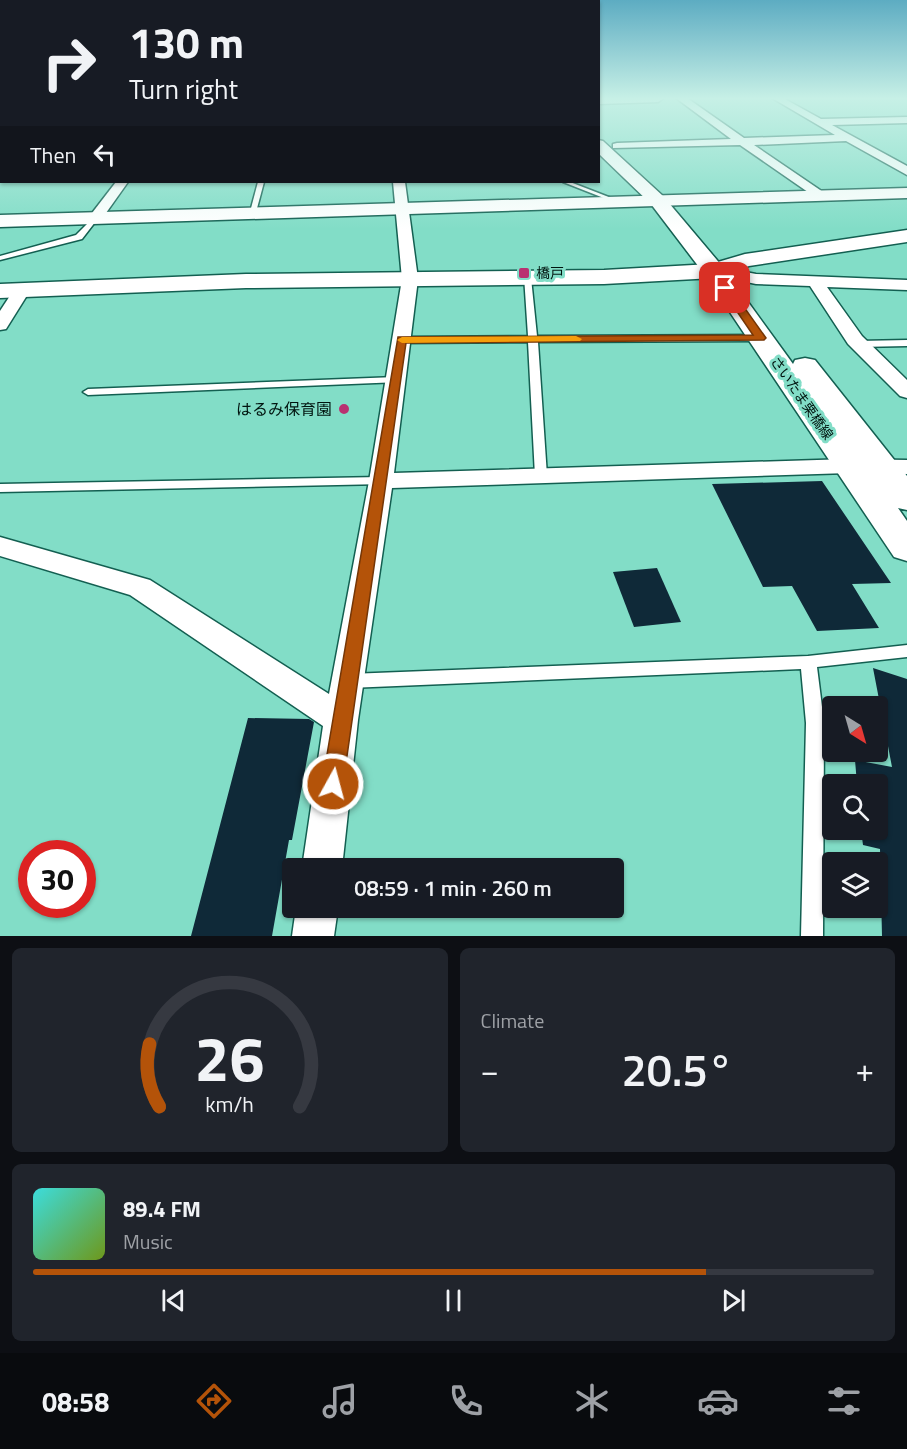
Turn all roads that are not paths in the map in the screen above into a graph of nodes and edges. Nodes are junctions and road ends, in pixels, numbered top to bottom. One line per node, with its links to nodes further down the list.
1 (742, 142): 2 (street); 4 (street); 13 (street)
2 (750, 142)
3 (854, 142): 6 (street)
4 (603, 143): 14 (street, さいたま栗橋線)
5 (896, 152): 6 (street)
6 (873, 153): 7 (street)
7 (907, 171)
8 (121, 183): 18 (street)
9 (261, 183): 17 (lane)
10 (399, 183): 16 (street)
11 (569, 183): 15 (lane)
12 (907, 194): 13 (street)
13 (818, 195): 14 (street)
14 (665, 200): 15 (street); 22 (street, さいたま栗橋線)
15 (616, 201): 16 (street)
16 (402, 207): 17 (street); 24 (street)
17 (253, 212): 18 (street)
18 (96, 217): 19 (street); 21 (lane)
19 (0, 221)
20 (907, 236): 22 (street)
21 (0, 258)
22 (726, 270): 23 (street); 25 (street); 30 (street, さいたま栗橋線); 39 (street, さいたま栗橋線)
23 (527, 278): 24 (street); 31 (lane)
24 (410, 279): 27 (street); 32 (street)
25 (815, 280): 26 (street); 34 (street)
26 (907, 285)
27 (23, 289): 28 (street); 29 (street)
28 (0, 291)
29 (0, 325)
30 (760, 338): 31 (lane); 38 (street, さいたま栗橋線)
31 (533, 339): 32 (lane); 40 (lane)
32 (402, 340): 35 (street)
33 (907, 343): 34 (lane)
34 (859, 344): 37 (street)
35 (396, 380): 36 (lane); 41 (street)
36 (88, 392)
37 (907, 392)
38 (849, 466): 39 (street); 40 (street); 45 (street, さいたま栗橋線)
39 (895, 468): 43 (street, さいたま栗橋線)
40 (541, 476): 41 (street)
41 (381, 481): 42 (lane); 48 (street)
42 (0, 488)
43 (907, 499)
44 (0, 546): 49 (street)
45 (907, 548)
46 (907, 651): 47 (lane)
47 (808, 662): 48 (lane); 53 (lane)
48 (349, 681): 49 (street)
49 (341, 720): 50 (street)
50 (323, 858)
51 (316, 918): 52 (street)
52 (313, 936)
53 (812, 936)

